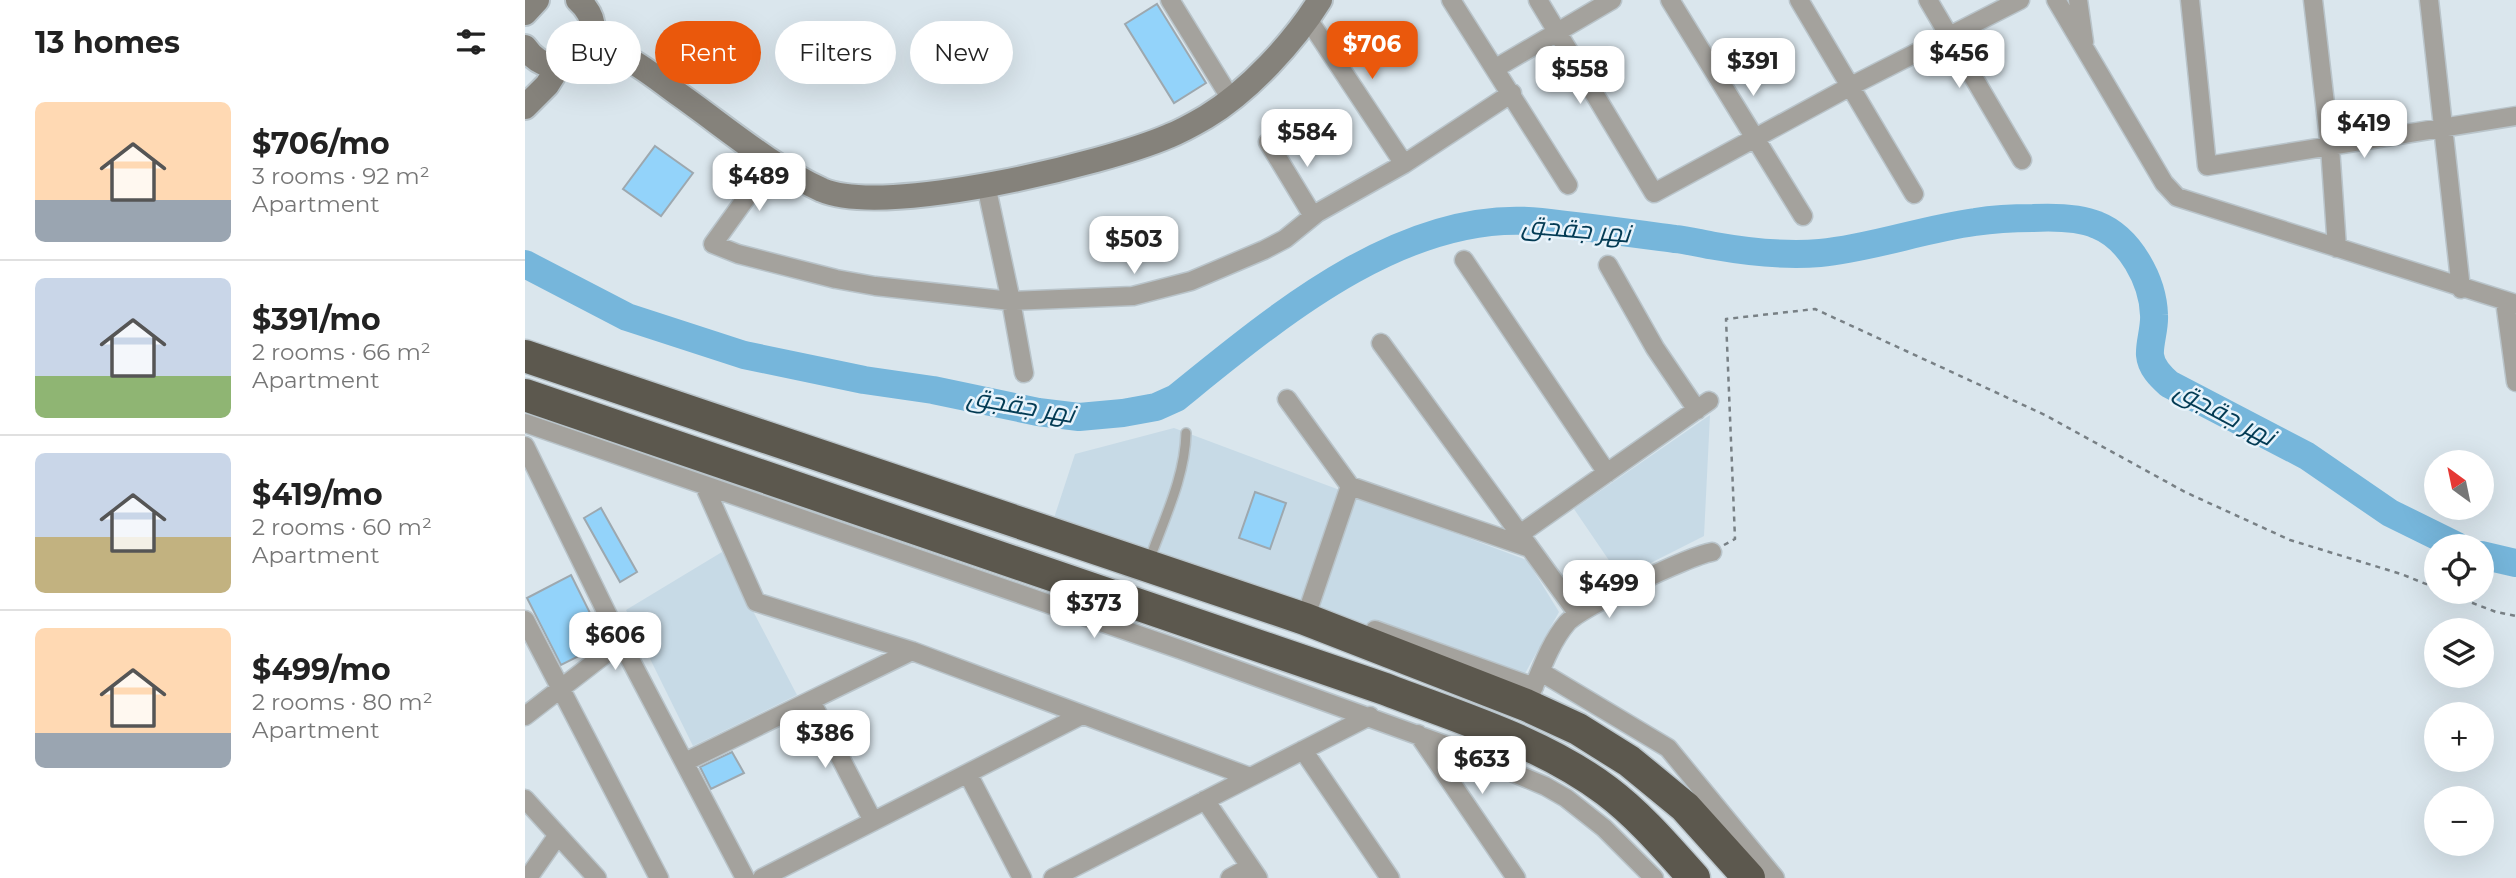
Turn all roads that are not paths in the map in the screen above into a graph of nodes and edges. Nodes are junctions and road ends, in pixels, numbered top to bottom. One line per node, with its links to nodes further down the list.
1 (537, 0): 17 (street)
2 (1170, 0): 29 (street)
3 (1451, 0): 25 (street)
4 (1538, 0): 19 (street)
5 (1612, 0): 19 (street)
6 (1670, 0): 33 (street)
7 (1799, 0): 27 (street)
8 (1928, 0): 20 (street)
9 (2020, 0): 20 (street)
10 (2056, 0): 22 (street)
11 (2078, 0): 22 (street)
12 (2190, 0): 35 (street)
13 (2313, 0): 35 (street)
14 (2429, 0): 32 (street)
15 (587, 4): 18 (street)
16 (1312, 7): 29 (street); 38 (street)
17 (525, 13)
18 (592, 21)
19 (1558, 32): 25 (street); 33 (street)
20 (1950, 35): 27 (street); 36 (street)
21 (525, 47): 23 (street)
22 (2085, 52): 44 (street)
23 (546, 63)
24 (641, 68): 37 (street)
25 (1496, 68): 28 (street)
26 (548, 84): 30 (street)
27 (1851, 86): 33 (street); 41 (street)
28 (1512, 93): 38 (street); 40 (street)
29 (1231, 99): 39 (street)
30 (525, 107)
31 (2516, 116): 32 (street)
32 (2442, 128): 35 (street); 47 (street)
33 (1755, 138): 43 (street)
34 (1268, 142): 42 (street)
35 (2330, 147): 44 (street)
36 (2022, 160)
37 (772, 161): 39 (street); 48 (street)
38 (1404, 164): 42 (street)
39 (986, 185): 48 (street)
40 (1568, 185)
41 (1914, 194)
42 (1313, 216): 48 (street)
43 (1803, 216)
44 (2337, 248): 47 (street)
45 (1464, 260): 59 (street)
46 (1608, 265): 59 (street)
47 (2462, 289): 49 (street)
48 (1011, 301): 52 (street)
49 (2510, 303): 53 (street)
50 (1381, 343): 62 (street)
51 (525, 356): 64 (highway)
52 (1024, 373)
53 (2516, 382)
54 (525, 396): 97 (highway)
55 (1287, 399): 61 (street)
56 (525, 423): 60 (street)
57 (1186, 433): 64 (lane)
58 (525, 446): 68 (street)
59 (1607, 473): 62 (street)
60 (704, 485): 69 (street); 75 (street)
61 (1350, 486): 62 (street); 65 (street)
62 (1520, 541): 66 (street)
63 (1712, 552): 66 (street)
64 (1147, 565): 65 (highway)
65 (1307, 612): 71 (highway)
66 (1578, 614): 71 (street)
67 (525, 620): 70 (street)
68 (621, 642): 70 (street); 78 (street)
69 (912, 651): 72 (street); 73 (street)
70 (561, 688): 74 (street); 88 (street)
71 (1534, 688): 98 (highway); 99 (street)
72 (811, 701): 78 (street); 83 (street)
73 (1082, 715): 79 (street); 80 (street)
74 (525, 716)
75 (1370, 716): 76 (street); 77 (street)
76 (1418, 734): 95 (street); 96 (street)
77 (1303, 750): 80 (street); 94 (street)
78 (685, 762): 89 (street)
79 (968, 774): 83 (street); 91 (street)
80 (1250, 777): 82 (street)
81 (525, 800): 84 (street)
82 (1205, 800): 85 (street); 92 (street)
83 (873, 821): 90 (street)
84 (558, 835): 86 (street); 87 (street)
85 (1254, 872): 93 (street)
86 (529, 878)
87 (597, 878)
88 (659, 878)
89 (745, 878)
90 (762, 878)
91 (1021, 878)
92 (1053, 878)
93 (1230, 878)
94 (1390, 878)
95 (1516, 878)
96 (1654, 878)
97 (1694, 878)
98 (1749, 878)
99 (1775, 878)

